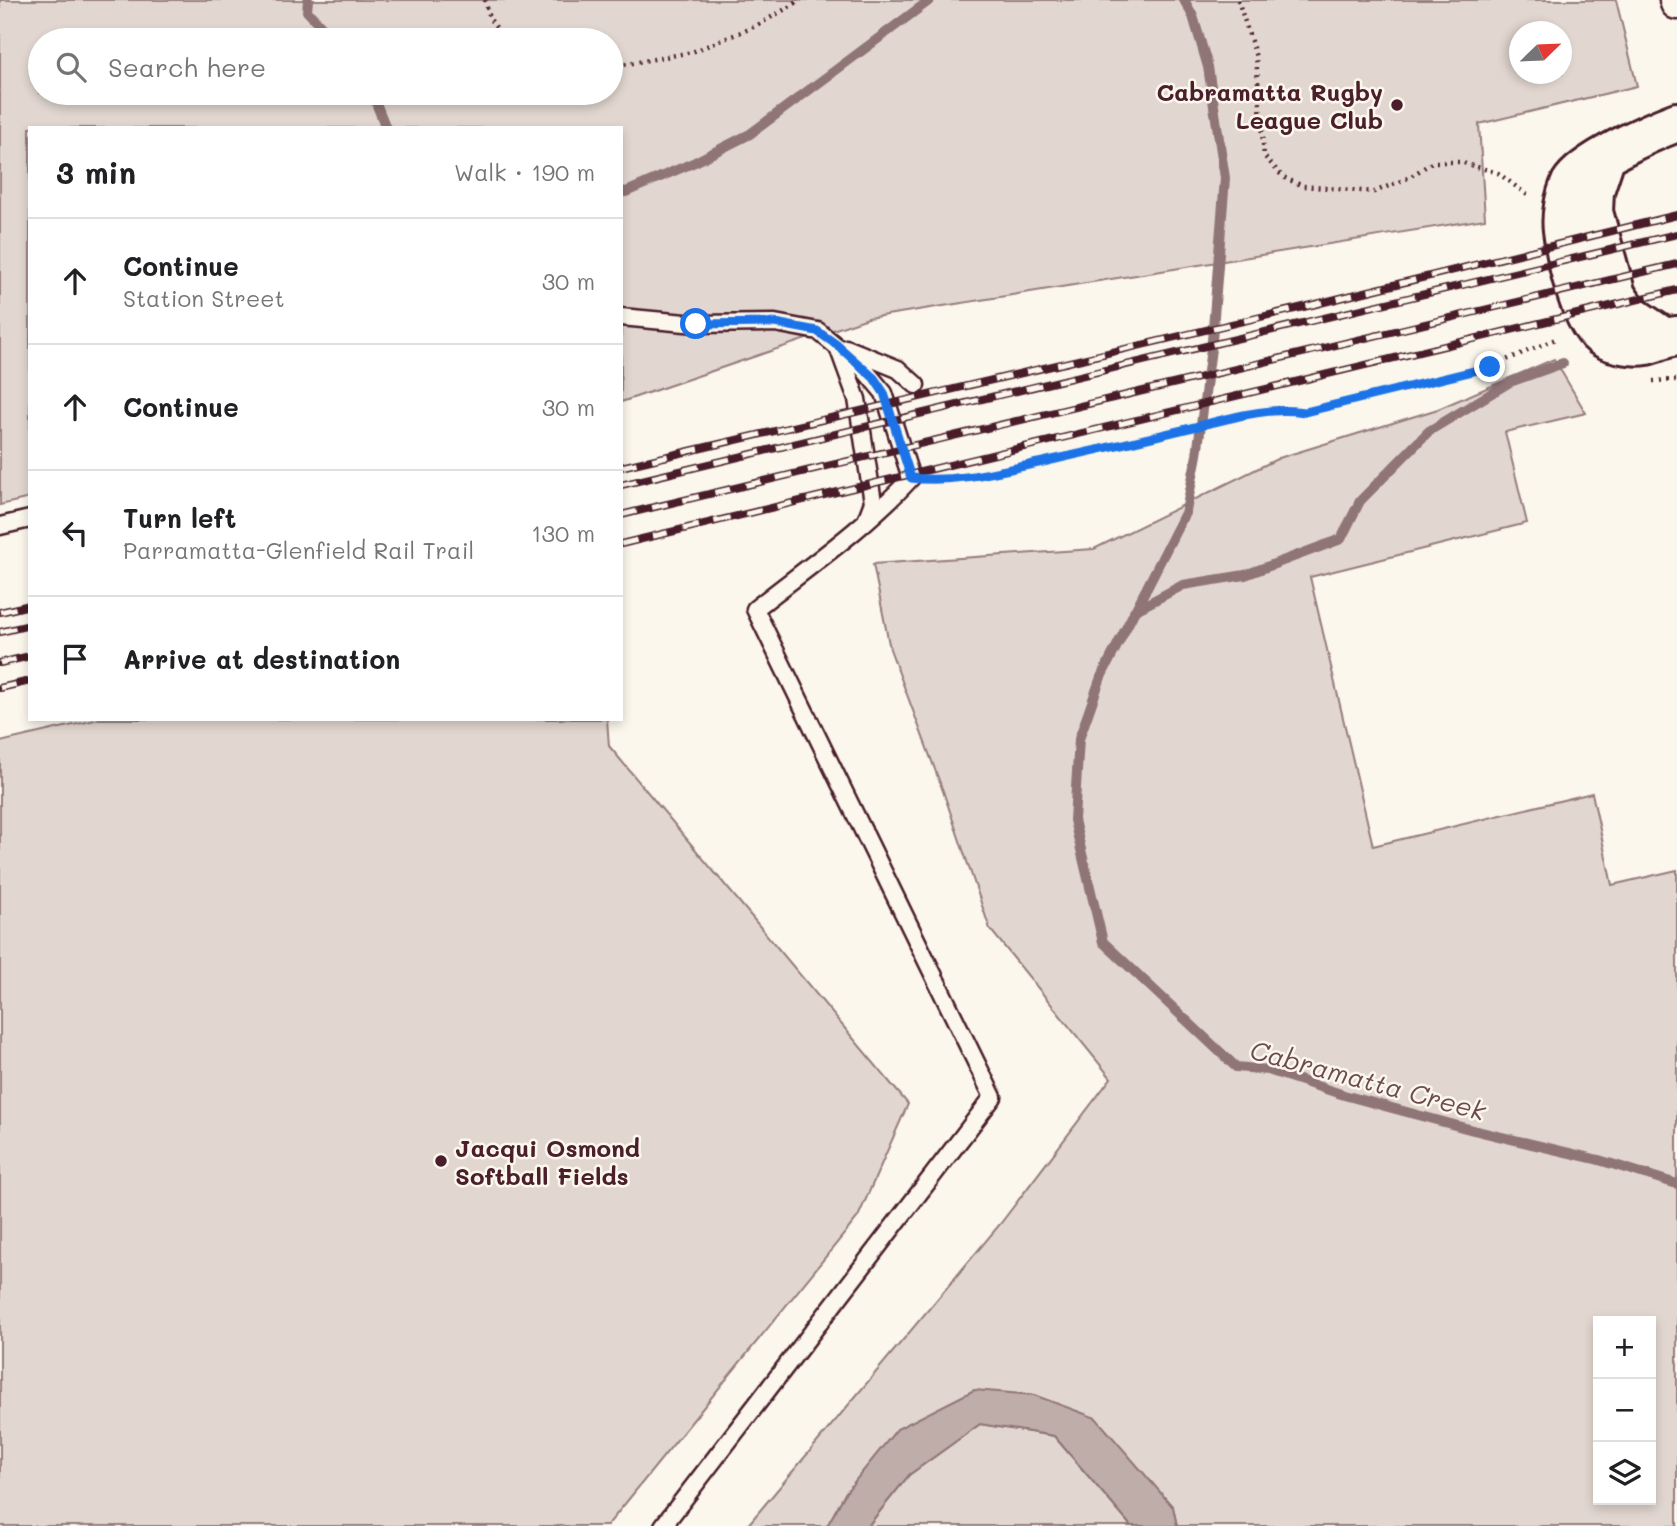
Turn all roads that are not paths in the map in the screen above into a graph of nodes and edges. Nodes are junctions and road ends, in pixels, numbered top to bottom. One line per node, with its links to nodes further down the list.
1 (1677, 122): 3 (street)
2 (623, 317): 4 (lane)
3 (1670, 336)
4 (837, 345): 5 (lane); 7 (lane); 7 (lane)
5 (916, 386)
6 (28, 519): 8 (lane)
7 (866, 521): 9 (lane)
8 (0, 526)
9 (663, 1526)

